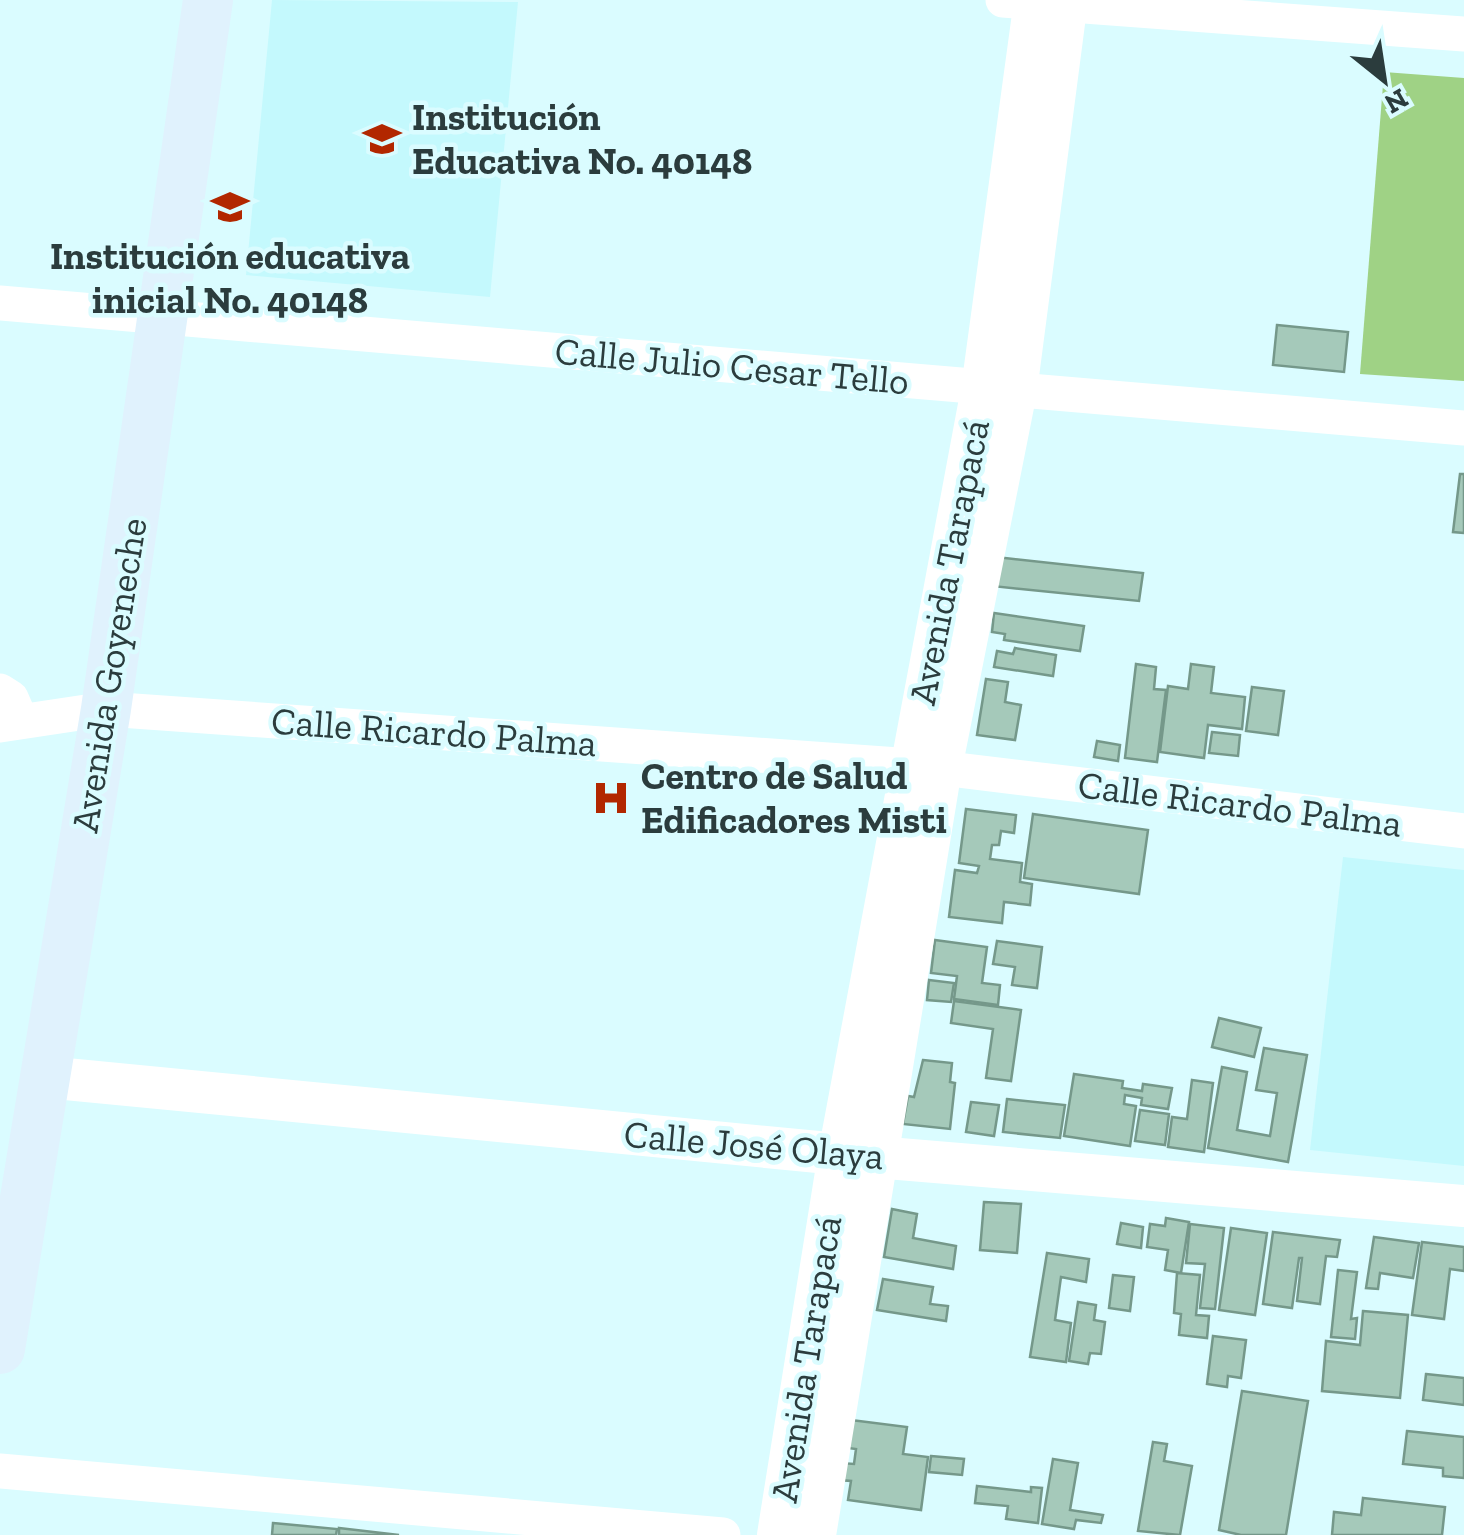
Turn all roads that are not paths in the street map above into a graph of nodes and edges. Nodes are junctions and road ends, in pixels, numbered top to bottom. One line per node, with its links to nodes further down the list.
1 (208, 0): 5 (main road, Avenida Goyeneche)
2 (1041, 2): 3 (street); 6 (street, Avenida Tarapacá)
3 (1464, 34)
4 (0, 303): 5 (street, Calle Julio Cesar Tello)
5 (161, 315): 6 (street, Calle Julio Cesar Tello); 9 (main road, Avenida Goyeneche)
6 (999, 390): 7 (street, Calle Julio Cesar Tello); 11 (street, Avenida Tarapacá)
7 (1464, 428)
8 (0, 691): 10 (street)
9 (106, 709): 10 (street, Calle Ricardo Palma); 11 (street, Calle Ricardo Palma); 13 (main road, Avenida Goyeneche)
10 (10, 723)
11 (925, 767): 12 (street, Calle Ricardo Palma); 14 (street, Avenida Tarapacá)
12 (1464, 832)
13 (45, 1077): 14 (street, Calle José Olaya); 16 (main road, Avenida Goyeneche)
14 (857, 1155): 15 (street, Calle José Olaya); 19 (street, Avenida Tarapacá); 20 (street, Avenida Tarapacá)
15 (1464, 1206)
16 (0, 1349)
17 (0, 1471): 18 (street)
18 (723, 1535)
19 (778, 1535)
20 (815, 1535)

